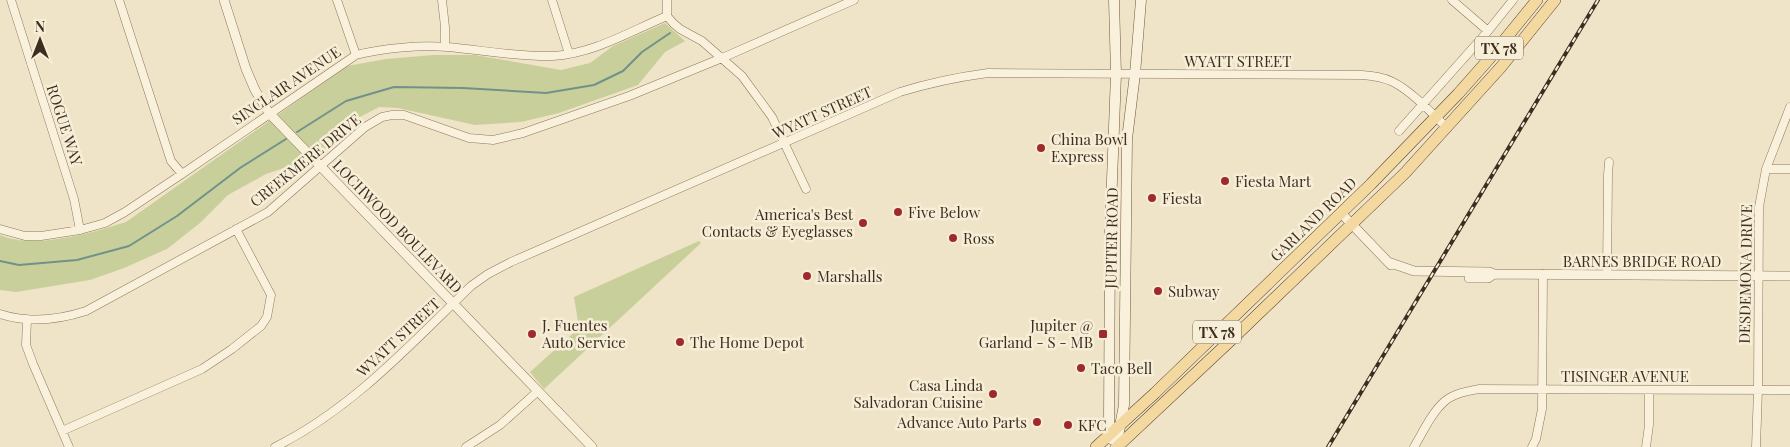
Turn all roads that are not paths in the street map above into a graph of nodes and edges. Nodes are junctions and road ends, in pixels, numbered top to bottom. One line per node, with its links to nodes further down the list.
1 (11, 0): 42 (street, ROGUE WAY)
2 (119, 0): 36 (street)
3 (224, 0): 25 (street, LOCHWOOD BOULEVARD)
4 (337, 0): 19 (street)
5 (442, 0): 17 (street)
6 (552, 0): 18 (street)
7 (666, 0): 15 (street)
8 (854, 0): 20 (street)
9 (1114, 0): 21 (main road, JUPITER ROAD)
10 (1141, 0): 22 (main road, JUPITER ROAD)
11 (1452, 0): 16 (street)
12 (1513, 0): 16 (street)
13 (1537, 0): 26 (main road, GARLAND ROAD / TX 78)
14 (1555, 0): 27 (main road, GARLAND ROAD / TX 78)
15 (668, 16): 18 (street, SINCLAIR AVENUE); 20 (street)
16 (1488, 31): 23 (street)
17 (444, 47): 18 (street, SINCLAIR AVENUE); 19 (street, SINCLAIR AVENUE)
18 (569, 54)
19 (356, 55): 25 (street, SINCLAIR AVENUE)
20 (722, 58): 29 (street); 31 (street, CREEKMERE DRIVE)
21 (1116, 74): 22 (street, WYATT STREET); 29 (street, WYATT STREET); 35 (main road, JUPITER ROAD)
22 (1135, 74): 23 (street, WYATT STREET); 32 (main road, JUPITER ROAD)
23 (1422, 105): 26 (street, WYATT STREET); 28 (street)
24 (1790, 107): 33 (street, DESDEMONA DRIVE)
25 (270, 113): 31 (street, LOCHWOOD BOULEVARD); 36 (street, SINCLAIR AVENUE)
26 (1436, 117): 27 (street, WYATT STREET); 38 (main road, GARLAND ROAD / TX 78)
27 (1447, 128): 39 (main road, GARLAND ROAD / TX 78)
28 (1399, 131)
29 (785, 143): 37 (street); 49 (street, WYATT STREET)
30 (1609, 162): 45 (street)
31 (320, 166): 41 (street, CREEKMERE DRIVE); 49 (street, LOCHWOOD BOULEVARD)
32 (1126, 168): 35 (main road); 50 (main road, JUPITER ROAD)
33 (1766, 169): 34 (street); 46 (street, DESDEMONA DRIVE)
34 (1790, 169)
35 (1111, 172): 51 (main road, JUPITER ROAD)
36 (182, 174): 42 (street, SINCLAIR AVENUE)
37 (806, 190)
38 (1341, 214): 39 (street, BARNES BRIDGE ROAD); 43 (main road, GARLAND ROAD / TX 78)
39 (1352, 224): 44 (street, BARNES BRIDGE ROAD); 48 (main road, GARLAND ROAD / TX 78)
40 (0, 229): 42 (street, SINCLAIR AVENUE)
41 (236, 229): 53 (street, CREEKMERE DRIVE); 62 (street)
42 (80, 230)
43 (1279, 272): 48 (main road); 54 (main road, GARLAND ROAD / TX 78)
44 (1543, 274): 45 (street, BARNES BRIDGE ROAD); 56 (street)
45 (1607, 275): 46 (street, BARNES BRIDGE ROAD)
46 (1758, 276): 47 (street, BARNES BRIDGE ROAD); 58 (street, DESDEMONA DRIVE)
47 (1790, 276)
48 (1290, 283): 55 (main road, GARLAND ROAD / TX 78)
49 (454, 303): 60 (street, LOCHWOOD BOULEVARD); 65 (street, WYATT STREET)
50 (1124, 304): 51 (main road); 61 (main road, JUPITER ROAD)
51 (1110, 312): 63 (main road, JUPITER ROAD)
52 (0, 314): 53 (street, CREEKMERE DRIVE)
53 (27, 319): 62 (street)
54 (1206, 344): 55 (main road); 61 (main road, GARLAND ROAD / TX 78)
55 (1216, 355): 69 (main road, GARLAND ROAD / TX 78)
56 (1542, 389): 57 (street, TISINGER AVENUE); 70 (street, TISINGER AVENUE); 71 (street)
57 (1649, 390): 58 (street, TISINGER AVENUE); 72 (street)
58 (1758, 390): 59 (street, TISINGER AVENUE); 73 (street, DESDEMONA DRIVE)
59 (1790, 390)
60 (538, 391): 66 (street); 67 (street, LOCHWOOD BOULEVARD)
61 (1121, 424): 63 (main road, GARLAND ROAD / TX 78); 69 (main road, JUPITER ROAD)
62 (62, 430): 64 (street)
63 (1110, 435): 68 (main road, GARLAND ROAD / TX 78); 69 (main road, JUPITER ROAD)
64 (68, 447)
65 (276, 447)
66 (466, 447)
67 (592, 447)
68 (1096, 447)
69 (1116, 447)
70 (1414, 447)
71 (1532, 447)
72 (1646, 447)
73 (1756, 447)

